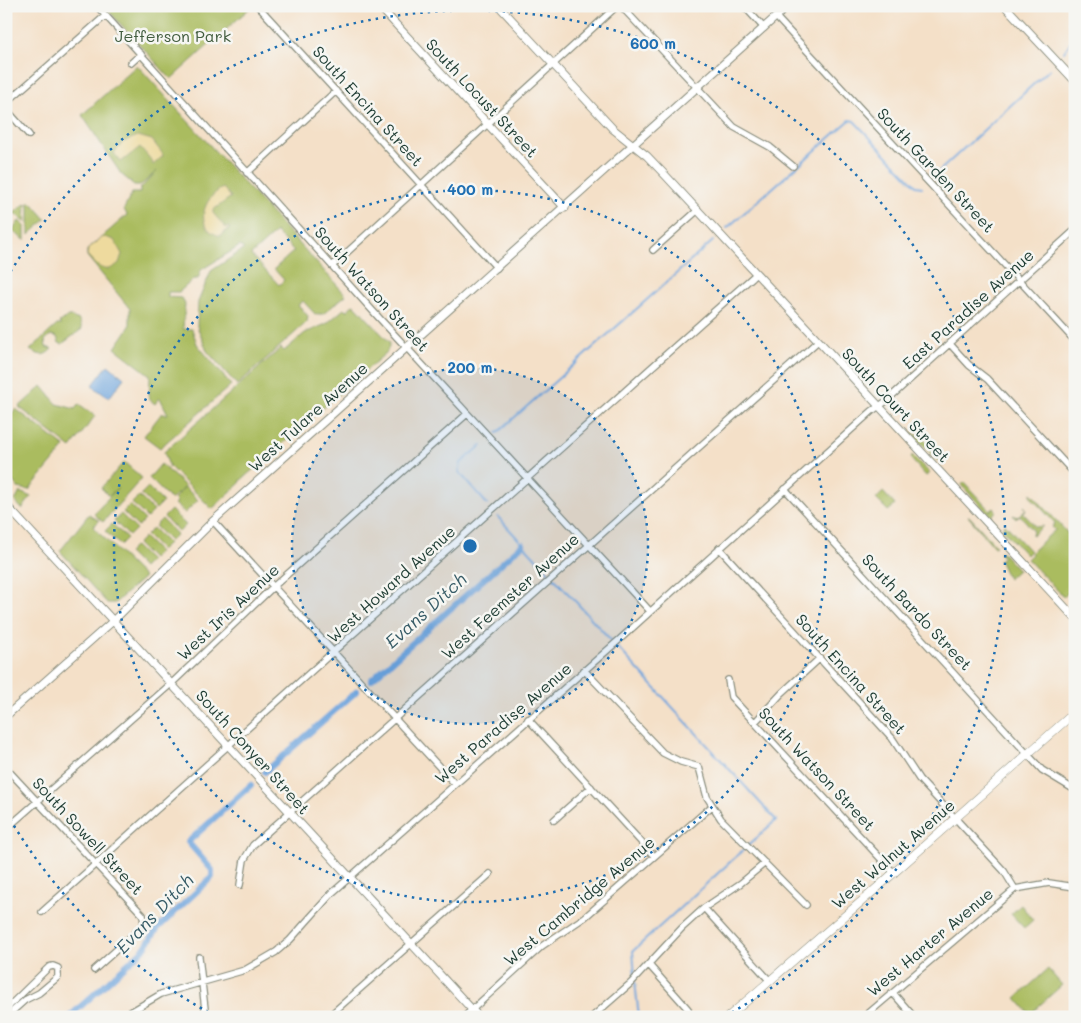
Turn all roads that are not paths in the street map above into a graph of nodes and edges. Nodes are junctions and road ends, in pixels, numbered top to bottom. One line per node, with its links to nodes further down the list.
1 (97, 6): 10 (street, South Watson Street)
2 (258, 6): 18 (street, South Encina Street)
3 (379, 6): 21 (street, South Locust Street)
4 (499, 6): 15 (street, South Court Street)
5 (618, 6): 15 (street)
6 (621, 6): 17 (street)
7 (744, 6): 12 (street)
8 (788, 6): 11 (street, West Tulare Avenue)
9 (1005, 6): 16 (street)
10 (105, 16): 13 (street, South Watson Street); 19 (street)
11 (776, 17): 12 (street, West Tulare Avenue); 34 (street, South Garden Street)
12 (764, 28): 17 (street, West Tulare Avenue)
13 (141, 54): 14 (street); 25 (street, South Watson Street)
14 (132, 62)
15 (553, 65): 21 (street); 23 (street, South Court Street)
16 (1075, 80)
17 (697, 89): 23 (street, West Tulare Avenue); 24 (street)
18 (336, 91): 25 (street); 26 (street, South Encina Street)
19 (6, 103)
20 (6, 109): 22 (street)
21 (487, 124): 26 (street); 27 (street, South Locust Street)
22 (29, 134)
23 (634, 146): 27 (street, West Tulare Avenue); 28 (street, South Court Street)
24 (793, 166)
25 (248, 173): 31 (street, South Watson Street)
26 (420, 185): 31 (street); 32 (street, South Encina Street)
27 (565, 208): 32 (street, West Tulare Avenue)
28 (698, 210): 30 (street); 33 (street, South Court Street)
29 (1075, 230): 34 (street, East Paradise Avenue)
30 (653, 250)
31 (332, 266): 38 (street, South Watson Street)
32 (497, 268): 38 (street, West Tulare Avenue)
33 (756, 274): 35 (street, South Court Street); 42 (street, West Howard Avenue)
34 (1019, 280): 36 (street, South Garden Street); 37 (street, East Paradise Avenue)
35 (818, 341): 39 (street, South Court Street); 46 (street, West Feemster Avenue)
36 (1075, 341)
37 (950, 344): 39 (street, East Paradise Avenue); 41 (street)
38 (407, 347): 40 (street, South Watson Street); 45 (street, West Tulare Avenue)
39 (879, 407): 43 (street, West Paradise Avenue); 50 (street, South Court Street)
40 (467, 414): 42 (street, South Watson Street); 48 (street, West Iris Avenue)
41 (1075, 474)
42 (528, 479): 46 (street, South Watson Street); 52 (street, West Howard Avenue)
43 (785, 489): 47 (street, West Paradise Avenue); 63 (street, South Bardo Street)
44 (6, 505): 51 (street, South Conyer Street)
45 (213, 521): 48 (street); 51 (street, West Tulare Avenue)
46 (588, 546): 49 (street, South Watson Street); 59 (street, West Feemster Avenue)
47 (719, 548): 49 (street, West Paradise Avenue); 53 (street, South Encina Street)
48 (273, 587): 52 (street); 56 (street, West Iris Avenue)
49 (649, 610): 54 (street, West Paradise Avenue)
50 (1075, 618)
51 (113, 621): 56 (street, South Conyer Street); 58 (street, West Tulare Avenue)
52 (335, 653): 59 (street); 62 (street, West Howard Avenue)
53 (819, 659): 61 (street); 71 (street, South Encina Street)
54 (584, 670): 60 (street, West Paradise Avenue); 69 (street)
55 (728, 680): 61 (street, South Watson Street)
56 (172, 683): 62 (street, South Conyer Street); 68 (street, West Iris Avenue)
57 (1075, 712): 63 (main road, West Walnut Avenue)
58 (6, 716)
59 (394, 718): 65 (street); 70 (street, West Feemster Avenue)
60 (528, 719): 65 (street, West Paradise Avenue); 66 (street)
61 (755, 722): 77 (street, South Watson Street)
62 (229, 745): 70 (street, South Conyer Street); 76 (street, West Howard Avenue)
63 (1027, 754): 67 (street); 71 (main road, West Walnut Avenue)
64 (6, 768): 68 (street, South Sowell Street)
65 (455, 784): 79 (street, West Paradise Avenue)
66 (591, 787): 72 (street); 74 (street)
67 (1075, 790)
68 (38, 802): 73 (street, West Iris Avenue); 76 (street, South Sowell Street)
69 (712, 806): 74 (street, West Cambridge Avenue); 75 (street)
70 (289, 812): 79 (street, South Conyer Street); 80 (street, West Feemster Avenue)
71 (956, 818): 77 (main road, West Walnut Avenue); 82 (street, South Encina Street)
72 (554, 820)
73 (6, 829)
74 (654, 856): 95 (street, West Cambridge Avenue)
75 (765, 863): 83 (street); 84 (street)
76 (95, 865): 85 (street, West Howard Avenue); 89 (street, South Sowell Street)
77 (894, 873): 90 (main road, West Walnut Avenue)
78 (490, 874): 86 (street)
79 (350, 877): 86 (street, South Conyer Street); 91 (street, West Paradise Avenue)
80 (240, 885)
81 (1075, 887): 82 (street)
82 (1016, 890): 92 (street, West Harter Avenue)
83 (806, 905)
84 (704, 908): 88 (street); 90 (street)
85 (42, 912)
86 (411, 943): 95 (street, South Conyer Street); 99 (street)
87 (199, 957): 91 (street)
88 (649, 965): 96 (street); 102 (street)
89 (94, 970)
90 (769, 980): 103 (main road, West Walnut Avenue)
91 (202, 982): 94 (street); 98 (street, West Paradise Avenue)
92 (893, 993): 104 (street, West Harter Avenue); 105 (street)
93 (6, 1009): 97 (street)
94 (205, 1009)
95 (472, 1009): 100 (street, West Cambridge Avenue); 101 (street, South Conyer Street)
96 (688, 1009)
97 (6, 1017)
98 (122, 1017)
99 (328, 1017)
100 (464, 1017)
101 (479, 1017)
102 (592, 1017)
103 (728, 1017)
104 (864, 1017)
105 (914, 1017)

